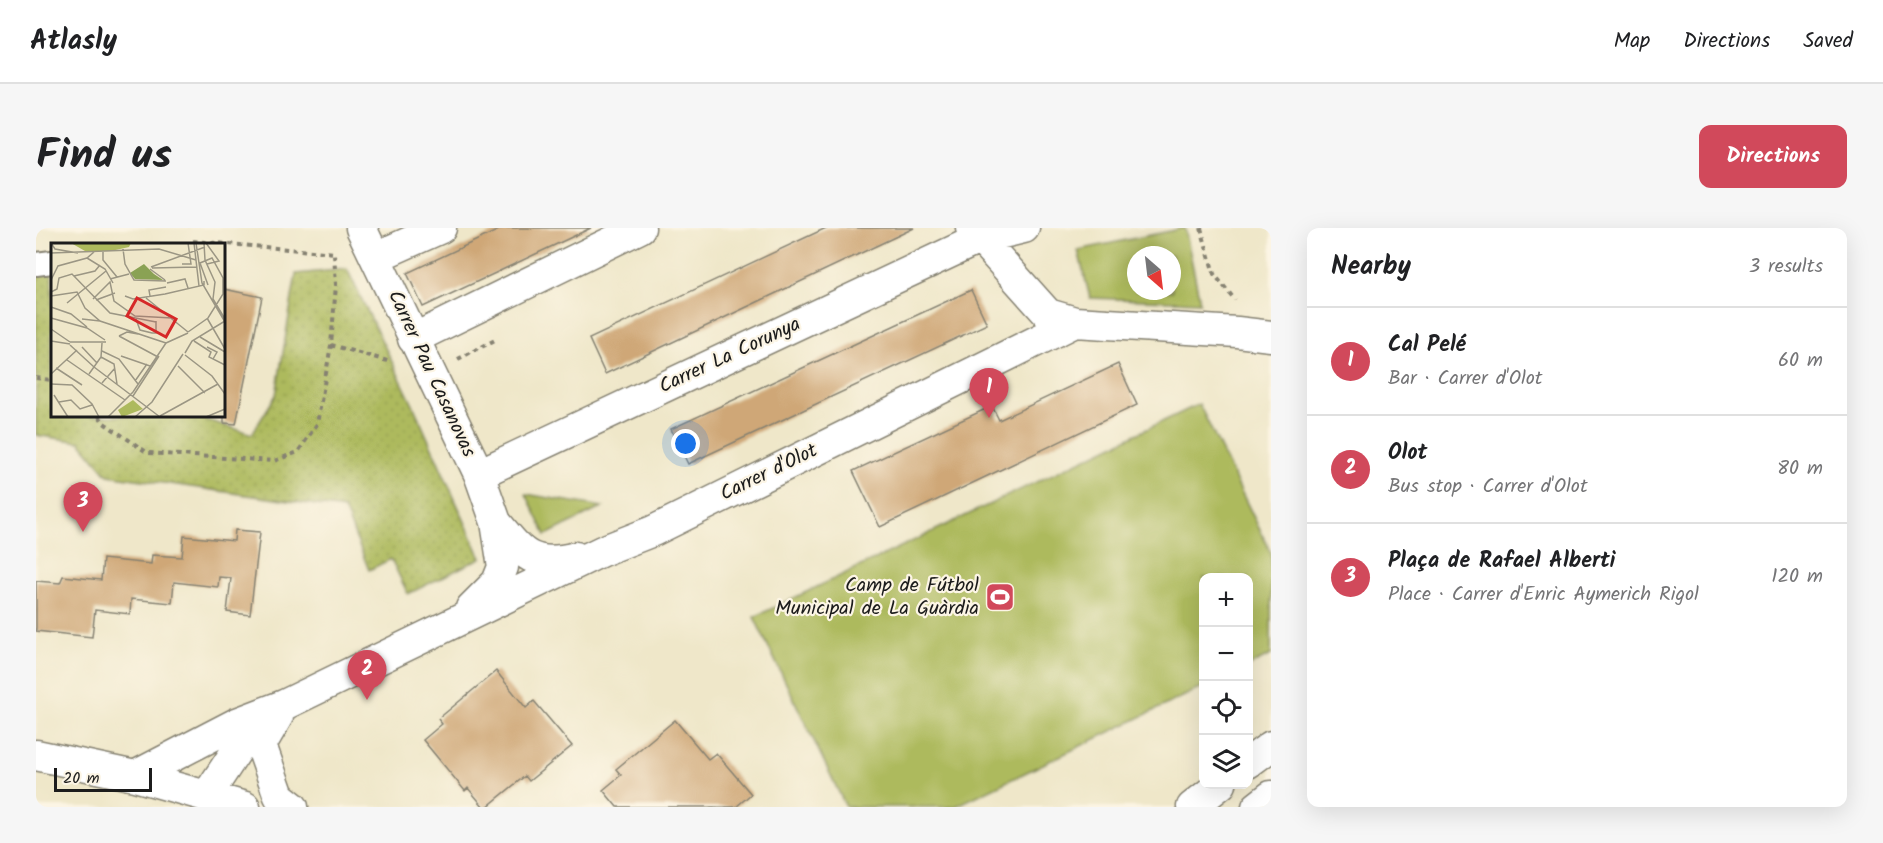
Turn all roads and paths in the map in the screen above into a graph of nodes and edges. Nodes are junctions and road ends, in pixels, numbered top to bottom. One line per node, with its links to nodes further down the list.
1 (441, 228): 6 (street)
2 (640, 228): 14 (street)
3 (1024, 228): 5 (street, Carrer La Corunya)
4 (1201, 228): 16 (path)
5 (976, 233): 13 (street); 23 (street, Carrer La Corunya)
6 (367, 240): 10 (path); 14 (street, Carrer Pau Casanovas)
7 (193, 241): 8 (path)
8 (215, 243)
9 (225, 244): 10 (path)
10 (334, 254): 17 (path)
11 (51, 262): 12 (street)
12 (36, 264)
13 (1075, 322): 16 (street, Carrer d'Olot); 25 (street, Carrer d'Olot)
14 (413, 339): 19 (street, Carrer Pau Casanovas)
15 (497, 339): 18 (path)
16 (1258, 339)
17 (331, 345): 19 (path); 22 (path)
18 (465, 356)
19 (429, 372): 23 (street, Carrer Pau Casanovas)
20 (36, 378): 21 (path)
21 (51, 380)
22 (100, 417)
23 (479, 474): 24 (street, Carrer Pau Casanovas)
24 (496, 522): 25 (street, Carrer Pau Casanovas); 26 (street, Carrer Pau Casanovas)
25 (602, 551): 26 (street, Carrer d'Olot)
26 (460, 619): 27 (street, Carrer d'Olot)
27 (284, 705): 28 (street, Carrer d'Olot); 34 (street, Carrer d'Olot); 37 (street)
28 (237, 723): 32 (street, Carrer d'Olot); 34 (street, Carrer d'Olot)
29 (1271, 746): 31 (street)
30 (36, 755): 32 (street)
31 (1253, 759)
32 (135, 776): 34 (street)
33 (1215, 789): 38 (street)
34 (193, 793): 36 (street)
35 (1271, 796): 39 (street)
36 (245, 807)
37 (293, 807)
38 (1192, 807)
39 (1257, 807)

